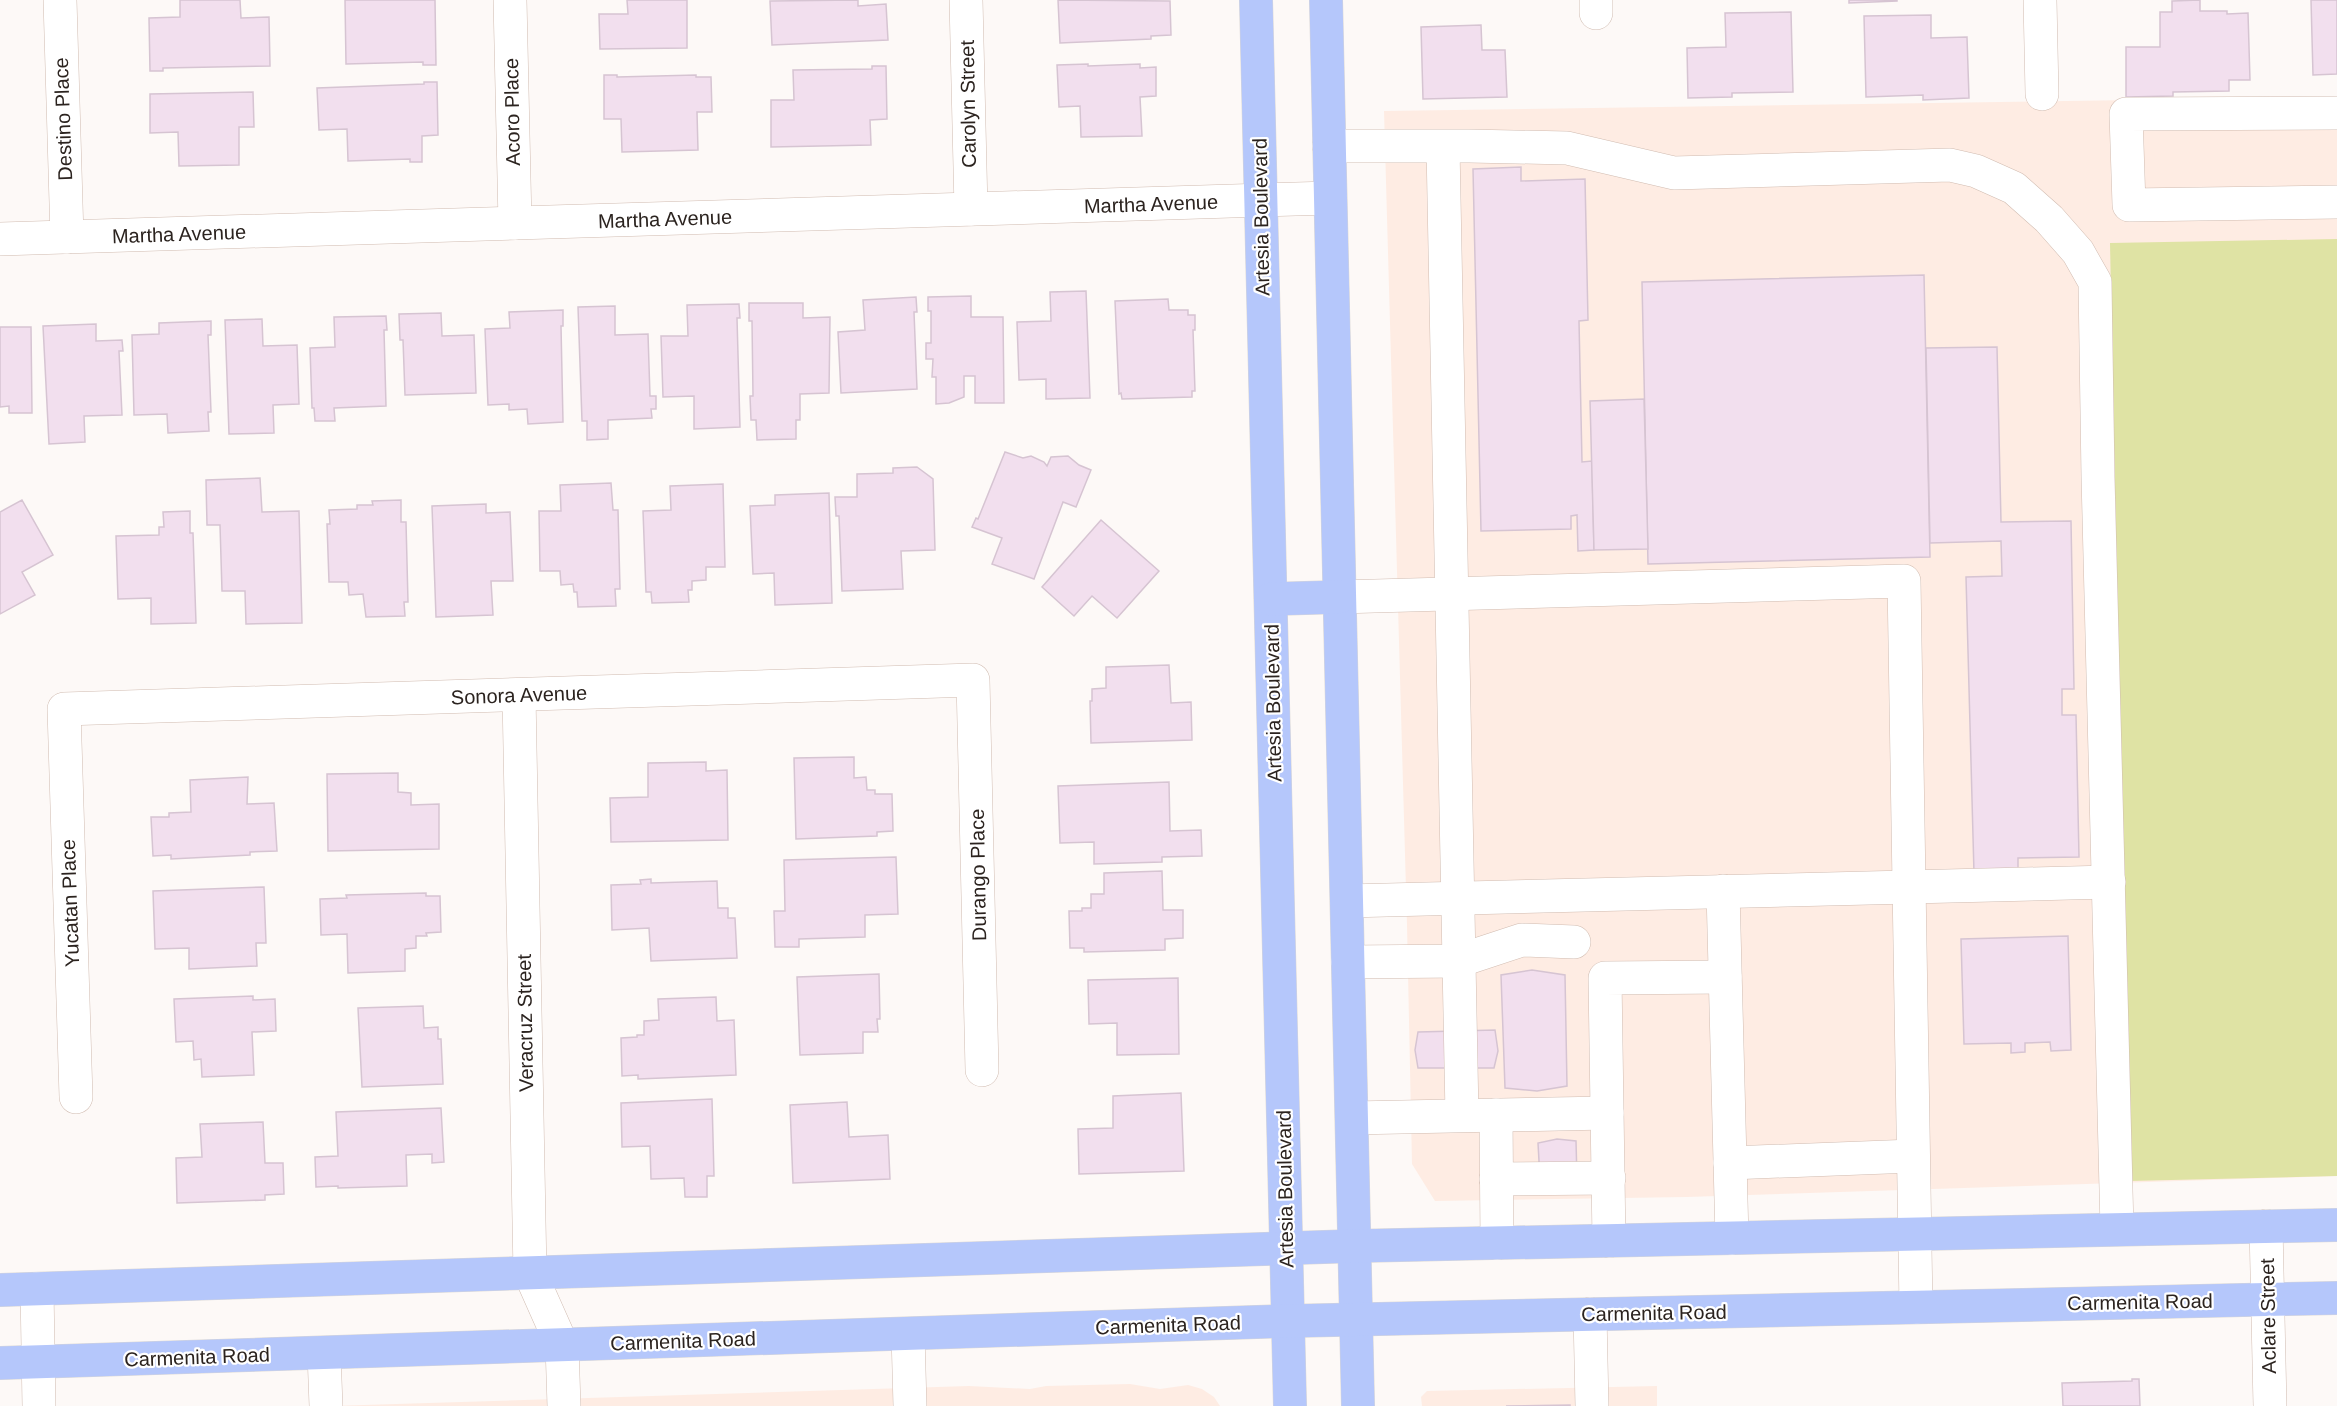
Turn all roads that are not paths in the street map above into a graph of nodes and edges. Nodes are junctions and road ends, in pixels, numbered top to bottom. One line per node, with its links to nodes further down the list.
1 (60, 0): 16 (street, Destino Place)
2 (510, 0): 15 (street, Acoro Place)
3 (966, 0): 14 (street, Carolyn Street)
4 (1256, 0): 12 (main road, Artesia Boulevard)
5 (1326, 0): 9 (main road)
6 (2040, 0): 7 (street)
7 (2042, 94)
8 (2337, 112): 13 (street)
9 (1329, 146): 10 (street); 11 (main road)
10 (1443, 147): 18 (street); 24 (street)
11 (1330, 198): 12 (street, Martha Avenue); 19 (main road)
12 (1260, 200): 14 (street, Martha Avenue); 20 (main road, Artesia Boulevard)
13 (2337, 202)
14 (971, 209): 15 (street, Martha Avenue)
15 (515, 223): 16 (street, Martha Avenue)
16 (66, 237): 17 (street, Martha Avenue)
17 (0, 239)
18 (1452, 594): 19 (street); 25 (street); 28 (street)
19 (1339, 597): 20 (main road); 29 (main road)
20 (1270, 599): 53 (main road, Artesia Boulevard)
21 (973, 680): 22 (street, Sonora Avenue); 35 (street, Durango Place)
22 (519, 695): 23 (street, Sonora Avenue); 54 (street, Veracruz Street)
23 (64, 709): 36 (street, Yucatan Place)
24 (2109, 882): 25 (street); 47 (street)
25 (1909, 887): 26 (street); 41 (street)
26 (1723, 891): 27 (street); 33 (street)
27 (1563, 895): 28 (street); 30 (street)
28 (1457, 898): 29 (street); 31 (street)
29 (1347, 901): 32 (main road)
30 (1574, 942): 31 (street); 34 (street)
31 (1458, 961): 32 (street); 38 (street)
32 (1348, 962): 40 (main road)
33 (1725, 976): 34 (street); 42 (street)
34 (1605, 978): 37 (street)
35 (982, 1070)
36 (76, 1096)
37 (1607, 1113): 39 (street); 43 (street)
38 (1461, 1115): 39 (street); 40 (street)
39 (1496, 1115): 44 (street)
40 (1352, 1118): 52 (main road)
41 (1913, 1156): 42 (street); 48 (street)
42 (1730, 1163): 49 (street)
43 (1609, 1178): 44 (street); 50 (street)
44 (1496, 1179): 51 (street)
45 (2337, 1224): 46 (main road)
46 (2266, 1226): 47 (main road); 58 (street, Aclare Street)
47 (2117, 1229): 48 (main road)
48 (1914, 1234): 49 (main road); 59 (street)
49 (1732, 1238): 50 (main road)
50 (1609, 1241): 51 (main road)
51 (1497, 1243): 52 (main road)
52 (1354, 1246): 53 (main road); 61 (main road)
53 (1286, 1249): 54 (main road); 62 (main road, Artesia Boulevard)
54 (530, 1273): 55 (main road); 64 (street, Veracruz Street)
55 (37, 1289): 56 (main road); 66 (street)
56 (0, 1290)
57 (2337, 1298): 58 (main road, Carmenita Road)
58 (2268, 1300): 59 (main road, Carmenita Road); 75 (street, Aclare Street)
59 (1916, 1307): 60 (main road, Carmenita Road)
60 (1590, 1314): 61 (main road, Carmenita Road); 74 (street)
61 (1356, 1319): 62 (main road, Carmenita Road); 73 (main road)
62 (1288, 1321): 63 (main road, Carmenita Road); 72 (main road, Artesia Boulevard)
63 (908, 1334): 64 (main road, Carmenita Road); 71 (street)
64 (562, 1345): 65 (main road, Carmenita Road); 70 (street)
65 (324, 1353): 66 (main road, Carmenita Road); 69 (street)
66 (39, 1362): 67 (main road, Carmenita Road); 68 (street)
67 (0, 1363)
68 (39, 1406)
69 (326, 1406)
70 (564, 1406)
71 (910, 1406)
72 (1290, 1406)
73 (1358, 1406)
74 (1592, 1406)
75 (2270, 1406)

